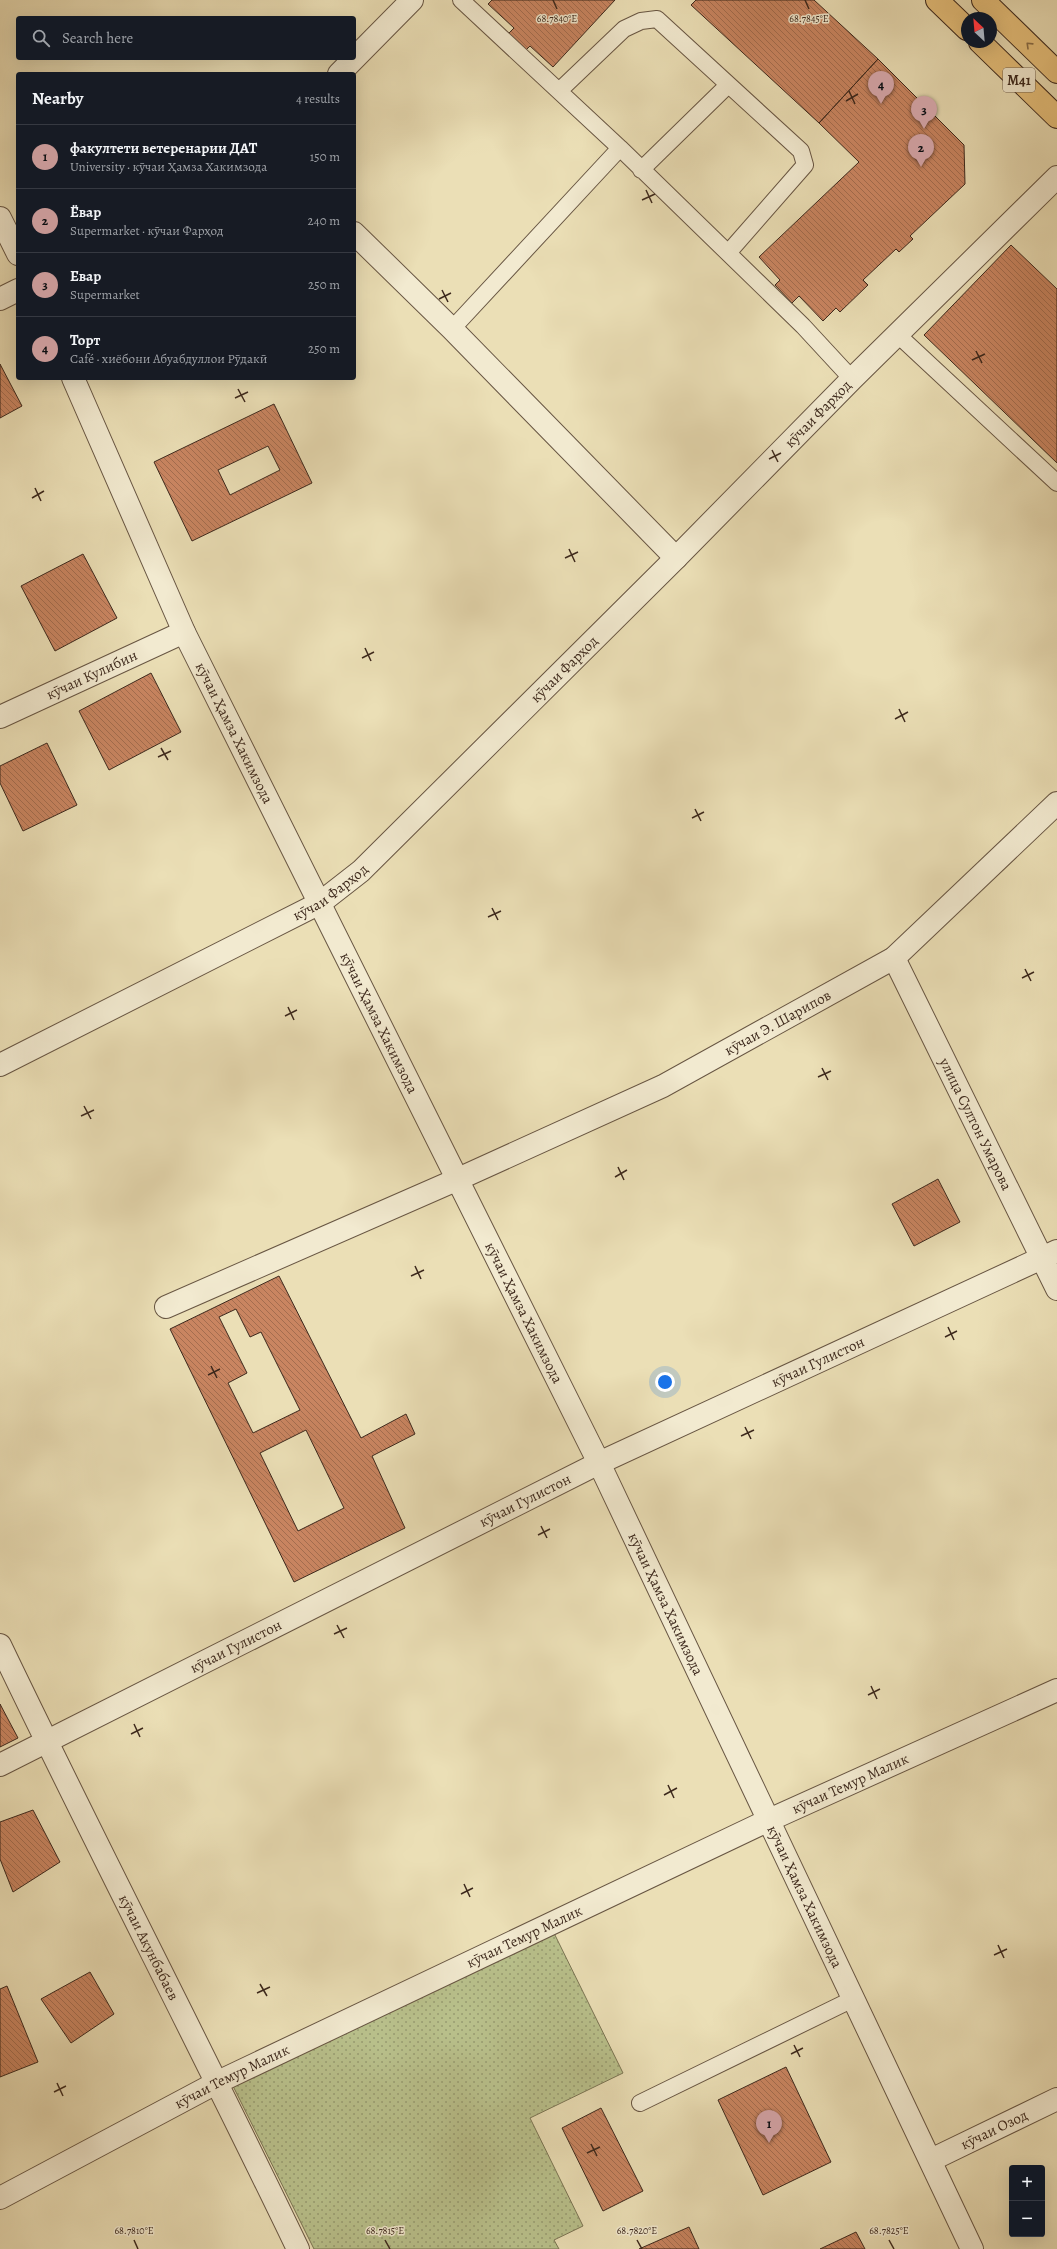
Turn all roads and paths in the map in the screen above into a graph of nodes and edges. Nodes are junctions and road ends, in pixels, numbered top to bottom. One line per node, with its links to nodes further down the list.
1 (412, 0): 7 (street)
2 (461, 0): 12 (lane)
3 (983, 0): 10 (highway, one-way to 3)
4 (942, 1): 5 (highway)
5 (961, 22)
6 (986, 48): 13 (highway, M41)
7 (356, 57)
8 (353, 60): 9 (street)
9 (341, 72)
10 (1057, 72)
11 (728, 86): 12 (lane); 15 (lane); 20 (lane)
12 (559, 91): 14 (lane)
13 (1057, 117)
14 (620, 148): 15 (lane); 23 (lane)
15 (640, 170): 20 (lane)
16 (1057, 177): 24 (street, кӯчаи Фарҳод)
17 (0, 218): 19 (street)
18 (356, 235): 23 (street)
19 (16, 250)
20 (728, 253): 25 (lane)
21 (16, 291): 22 (street)
22 (0, 299)
23 (452, 329): 28 (street)
24 (898, 335): 25 (street, кӯчаи Фарҳод); 27 (lane)
25 (852, 379): 28 (street, кӯчаи Фарҳод)
26 (74, 380): 29 (street, кӯчаи Ҳамза Хакимзода)
27 (1057, 483)
28 (676, 558): 32 (street, кӯчаи Фарҳод)
29 (184, 632): 30 (street, кӯчаи Кулибин); 32 (street, кӯчаи Ҳамза Хакимзода)
30 (0, 717)
31 (1057, 803): 33 (street, кӯчаи Э. Шарипов)
32 (320, 904): 34 (street, кӯчаи Фарҳод); 35 (street, кӯчаи Ҳамза Хакимзода)
33 (894, 958): 35 (street, кӯчаи Э. Шарипов); 36 (street, улица Султон Умарова)
34 (0, 1064)
35 (456, 1180): 38 (street, кӯчаи Э. Шарипов); 39 (street, кӯчаи Ҳамза Хакимзода)
36 (1050, 1255): 37 (street, улица Султон Умарова); 39 (street, кӯчаи Гулистон)
37 (1057, 1289)
38 (166, 1307)
39 (599, 1463): 42 (street, кӯчаи Гулистон); 44 (street, кӯчаи Ҳамза Хакимзода)
40 (0, 1645): 42 (street, кӯчаи Акунбабаев)
41 (1057, 1690): 44 (street, кӯчаи Темур Малик)
42 (46, 1742): 43 (street, кӯчаи Гулистон); 46 (street, кӯчаи Акунбабаев)
43 (0, 1765)
44 (768, 1821): 45 (street, кӯчаи Ҳамза Хакимзода); 46 (street, кӯчаи Темур Малик)
45 (853, 1999): 48 (lane); 49 (street, кӯчаи Ҳамза Хакимзода)
46 (218, 2082): 50 (street, кӯчаи Темур Малик); 51 (street, кӯчаи Акунбабаев)
47 (1057, 2099): 49 (street, кӯчаи Озод)
48 (640, 2103)
49 (931, 2160): 52 (street, кӯчаи Ҳамза Хакимзода)
50 (0, 2198)
51 (298, 2249)
52 (972, 2249)

